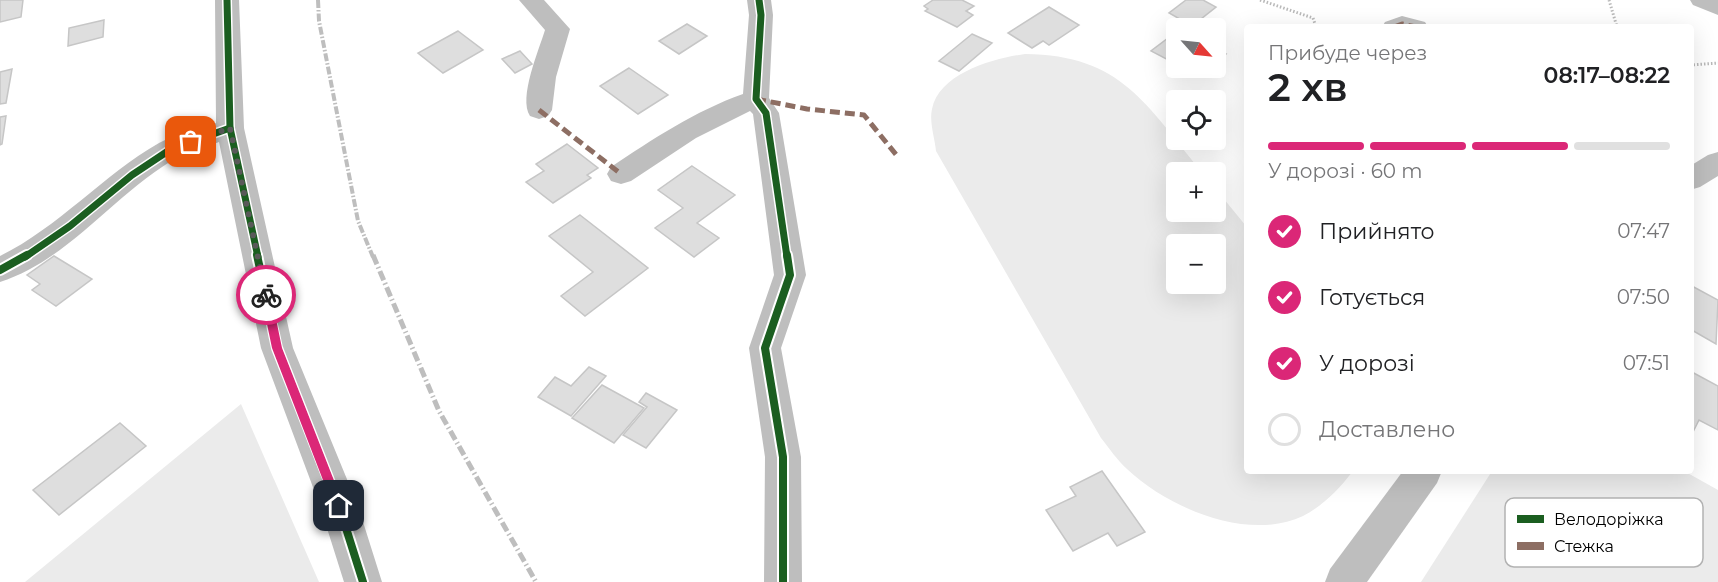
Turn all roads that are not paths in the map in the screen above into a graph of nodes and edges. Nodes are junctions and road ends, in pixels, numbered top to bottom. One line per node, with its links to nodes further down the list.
1 (227, 0): 8 (street)
2 (531, 0): 7 (street)
3 (759, 0): 6 (street)
4 (1702, 0): 5 (street)
5 (1718, 8)
6 (756, 99): 10 (street); 15 (street)
7 (540, 110)
8 (230, 128): 12 (street); 14 (street)
9 (1718, 162): 11 (street)
10 (621, 174)
11 (1694, 177)
12 (0, 270)
13 (1422, 474): 16 (street)
14 (363, 582)
15 (783, 582)
16 (1344, 582)

